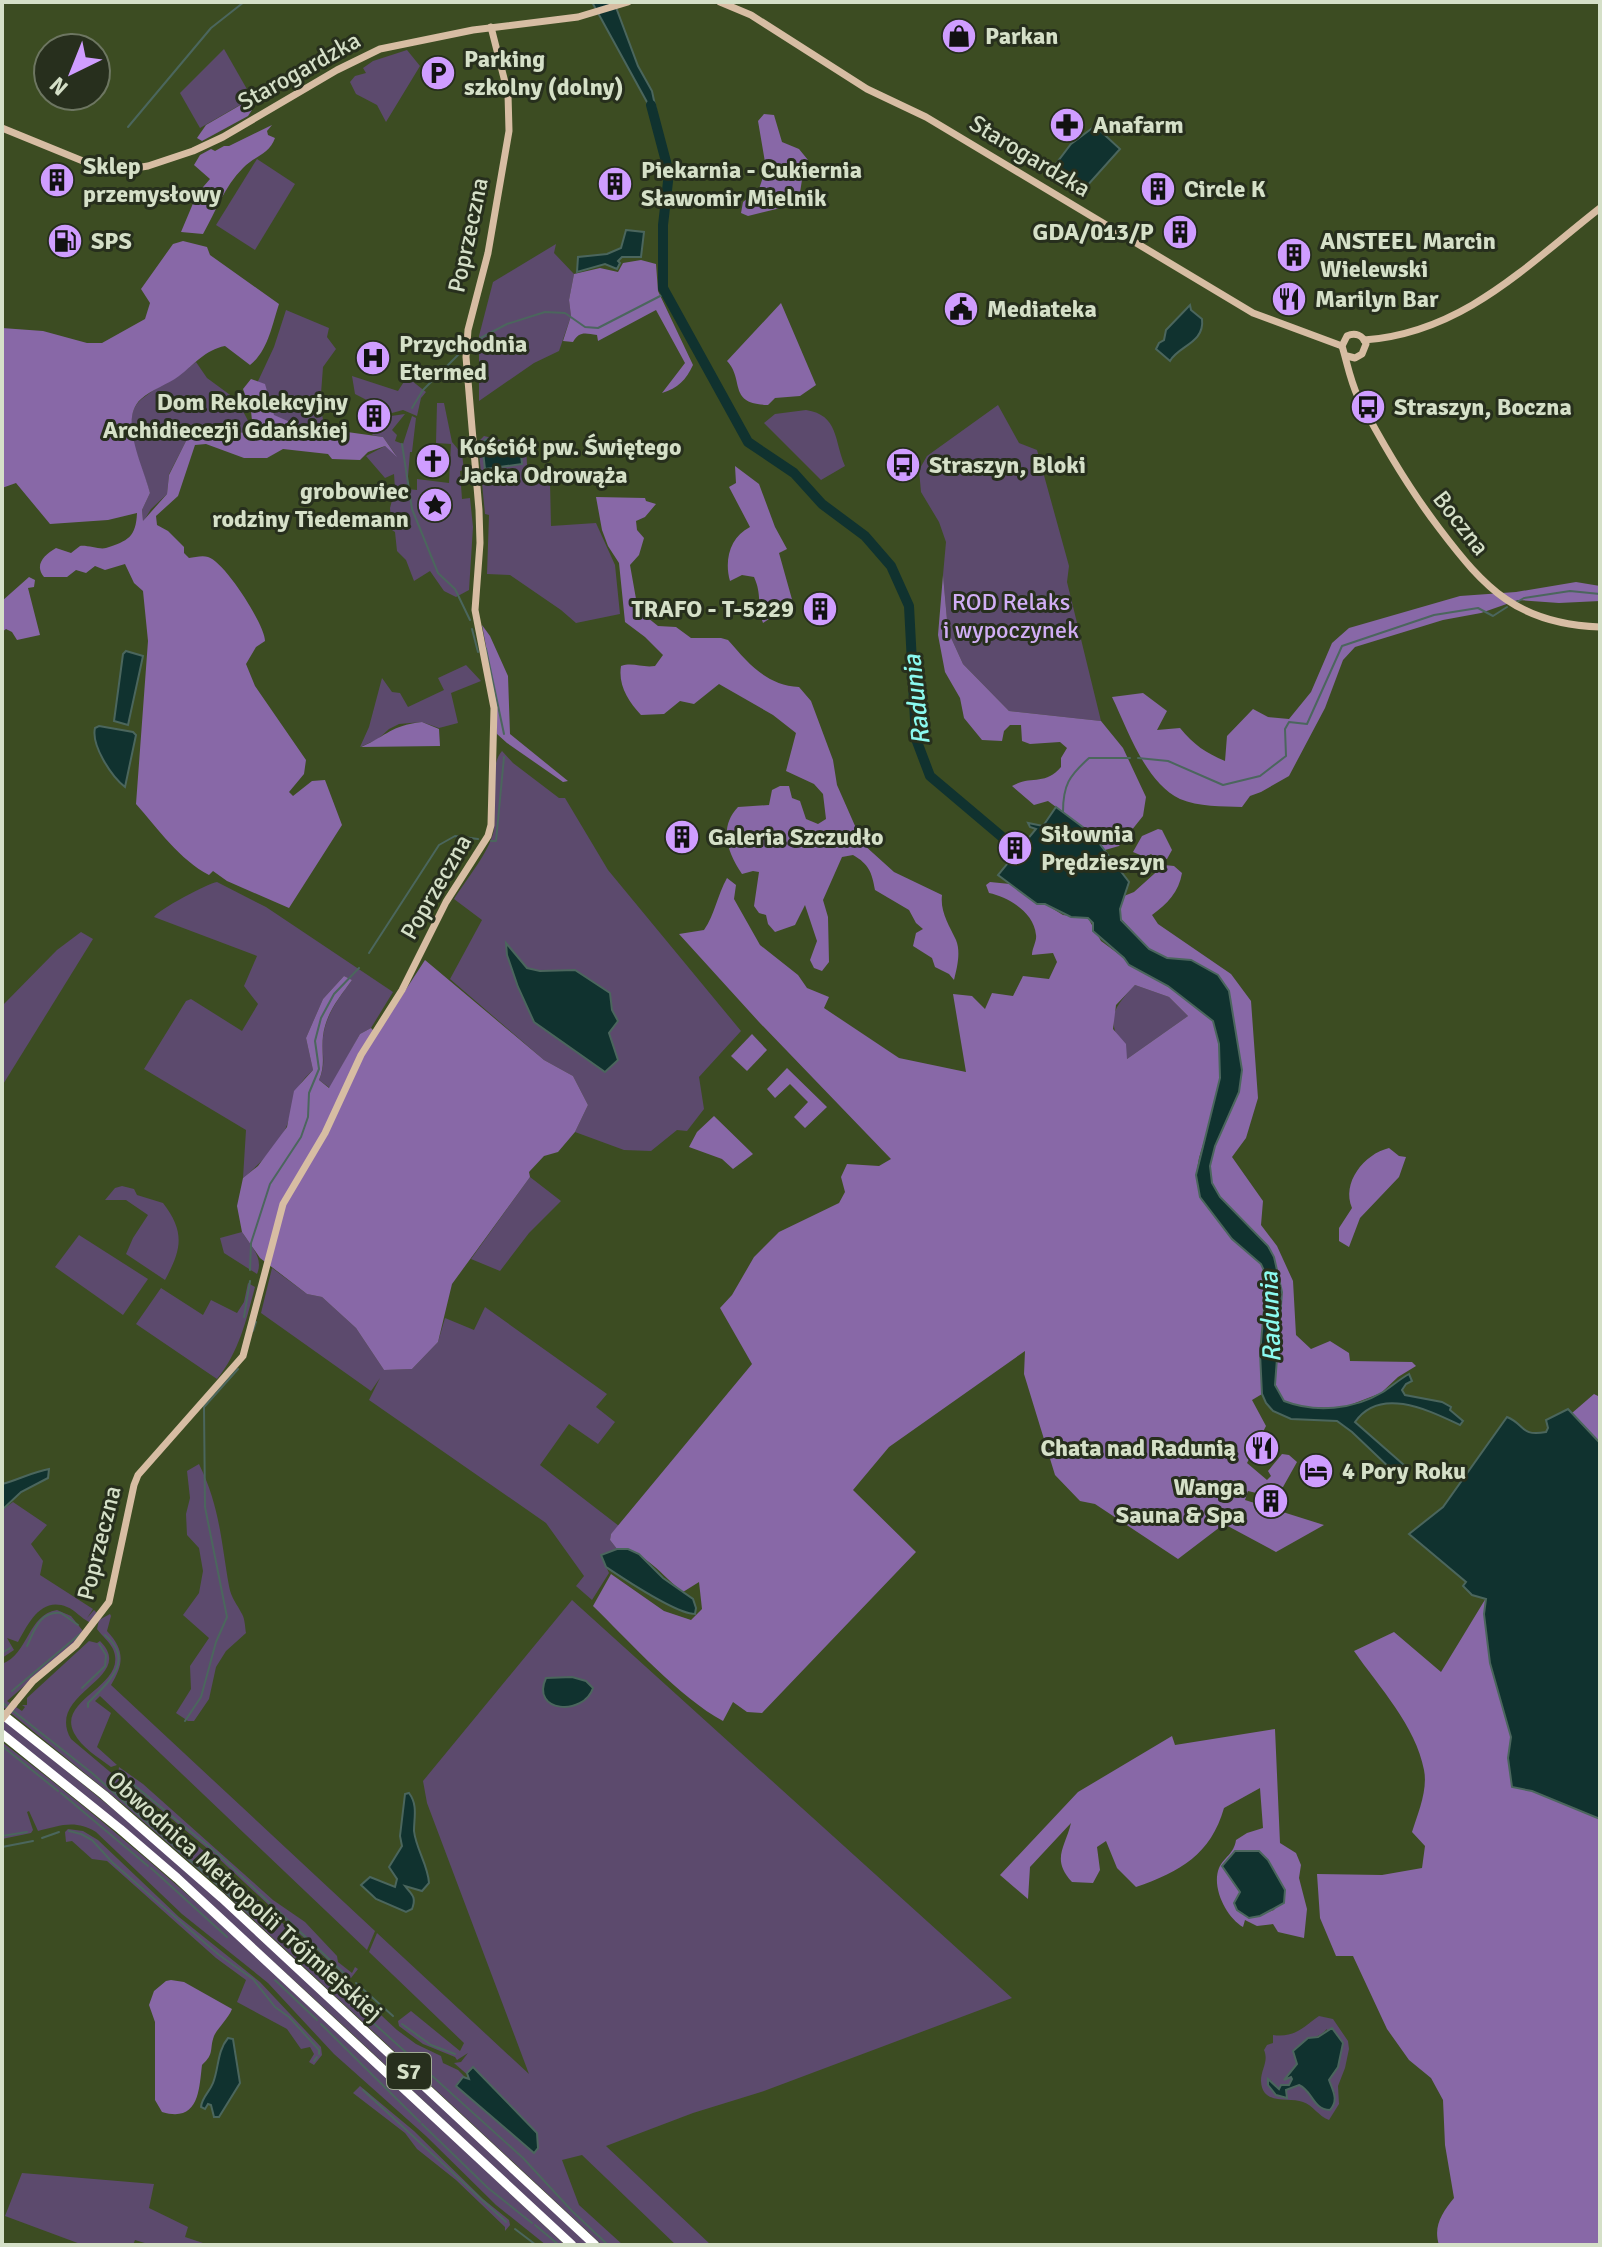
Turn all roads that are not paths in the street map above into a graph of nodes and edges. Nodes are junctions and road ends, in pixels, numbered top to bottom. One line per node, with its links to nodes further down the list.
1 (720, 2): 6 (street, Starogardzka)
2 (625, 3): 3 (street, Starogardzka)
3 (491, 27): 4 (street, Starogardzka); 10 (street, Poprzeczna, bridge)
4 (2, 128)
5 (1600, 208): 7 (street)
6 (1343, 342): 7 (street, Starogardzka); 8 (street)
7 (1365, 344): 8 (street)
8 (1351, 357): 9 (street, Boczna)
9 (1600, 627)
10 (2, 1717): 13 (highway, Obwodnica Metropolii Trójmiejskiej / S7)
11 (2, 1734): 12 (highway, Obwodnica Metropolii Trójmiejskiej / S7)
12 (572, 2245)
13 (595, 2245)

